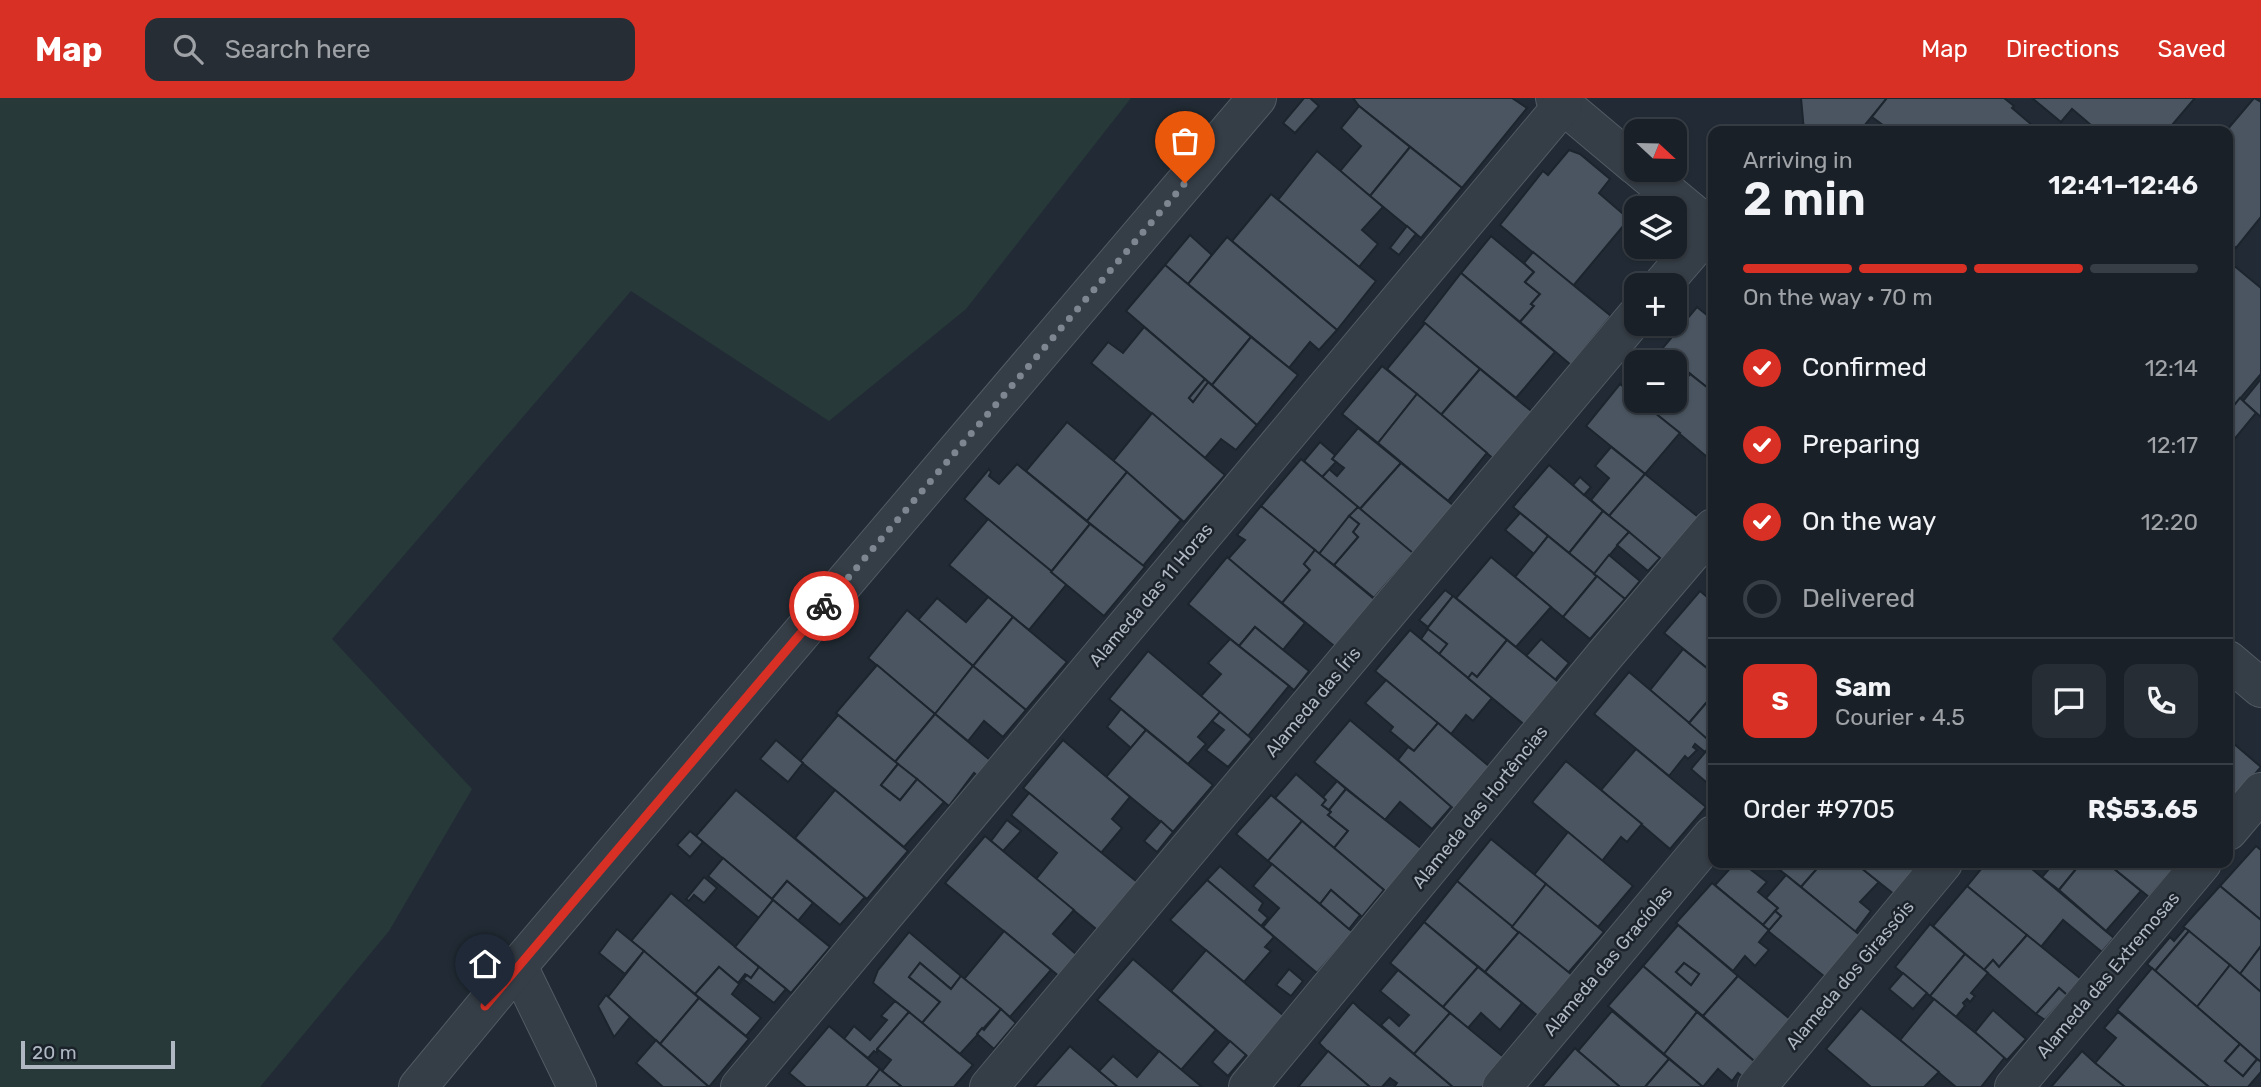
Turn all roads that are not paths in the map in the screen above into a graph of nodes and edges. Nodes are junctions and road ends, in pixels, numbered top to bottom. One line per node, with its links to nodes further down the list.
1 (1257, 98): 17 (street)
2 (1559, 101): 3 (street); 20 (street, Alameda das 11 Horas)
3 (1624, 156)
4 (1655, 182): 5 (street)
5 (1708, 226)
6 (1708, 233): 7 (street)
7 (1673, 273)
8 (1624, 330): 21 (street, Alameda das Íris)
9 (1708, 534): 22 (street, Alameda das Hortências)
10 (2233, 664): 11 (street)
11 (2261, 688)
12 (2261, 792): 13 (street)
13 (2233, 825)
14 (1708, 841): 23 (street, Alameda das Gracíolas)
15 (1939, 868): 24 (street, Alameda dos Girassóis)
16 (2198, 868): 25 (street, Alameda das Extremosas)
17 (519, 966): 18 (street); 19 (street)
18 (418, 1087)
19 (577, 1087)
20 (740, 1087)
21 (989, 1087)
22 (1248, 1087)
23 (1502, 1087)
24 (1757, 1087)
25 (2014, 1087)

